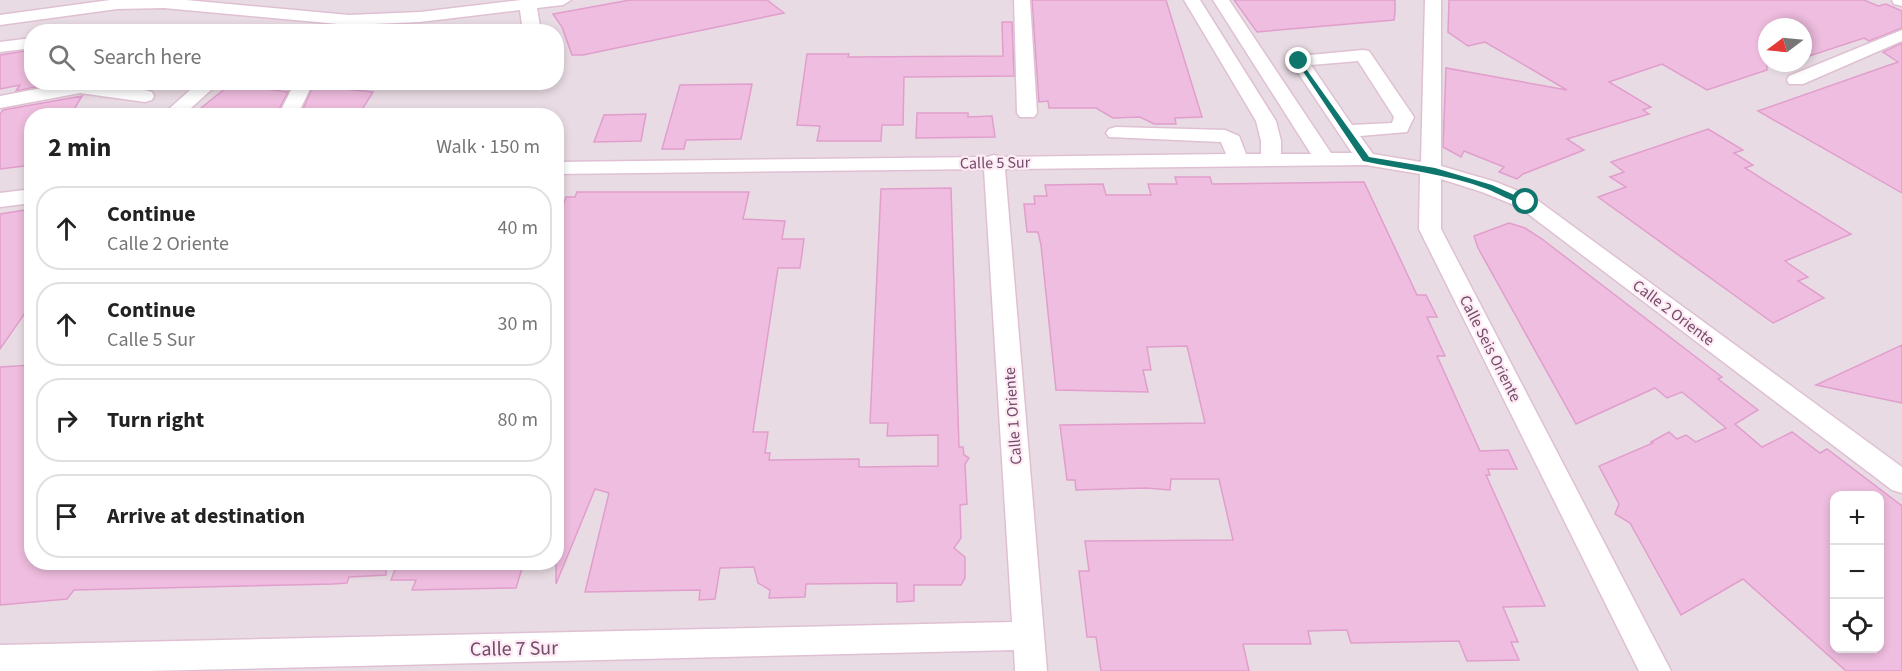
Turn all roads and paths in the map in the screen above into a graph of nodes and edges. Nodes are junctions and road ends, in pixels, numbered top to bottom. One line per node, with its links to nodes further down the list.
1 (563, 0): 6 (street)
2 (1022, 0): 21 (street)
3 (1192, 0): 27 (street)
4 (1221, 0): 24 (street)
5 (1433, 0): 30 (street, Calle Seis Oriente)
6 (528, 5): 7 (street); 8 (street)
7 (0, 20)
8 (531, 24)
9 (1902, 35): 12 (street)
10 (24, 44): 11 (street)
11 (0, 47)
12 (1796, 80)
13 (64, 90): 18 (street)
14 (101, 90): 17 (street)
15 (201, 90): 19 (street)
16 (300, 90): 20 (street)
17 (144, 96)
18 (0, 102)
19 (180, 108)
20 (291, 108)
21 (1027, 113)
22 (1347, 131): 22 (street); 25 (street)
23 (1116, 134): 26 (street)
24 (1325, 159): 25 (street, Calle 5 Sur); 27 (street, Calle 5 Sur)
25 (1366, 159): 30 (street, Calle 5 Sur)
26 (1237, 160): 27 (street, Calle 5 Sur); 28 (street, Calle 5 Sur)
27 (1271, 160)
28 (994, 161): 29 (street, Calle 5 Sur); 34 (street, Calle 1 Oriente)
29 (564, 168)
30 (1432, 170): 33 (street, Calle 2 Oriente); 37 (street, Calle Seis Oriente)
31 (24, 197): 32 (street)
32 (0, 200)
33 (1902, 482)
34 (1029, 636): 35 (street, Calle 7 Sur); 36 (street, Calle 1 Oriente)
35 (0, 660)
36 (1031, 671)
37 (1655, 671)

